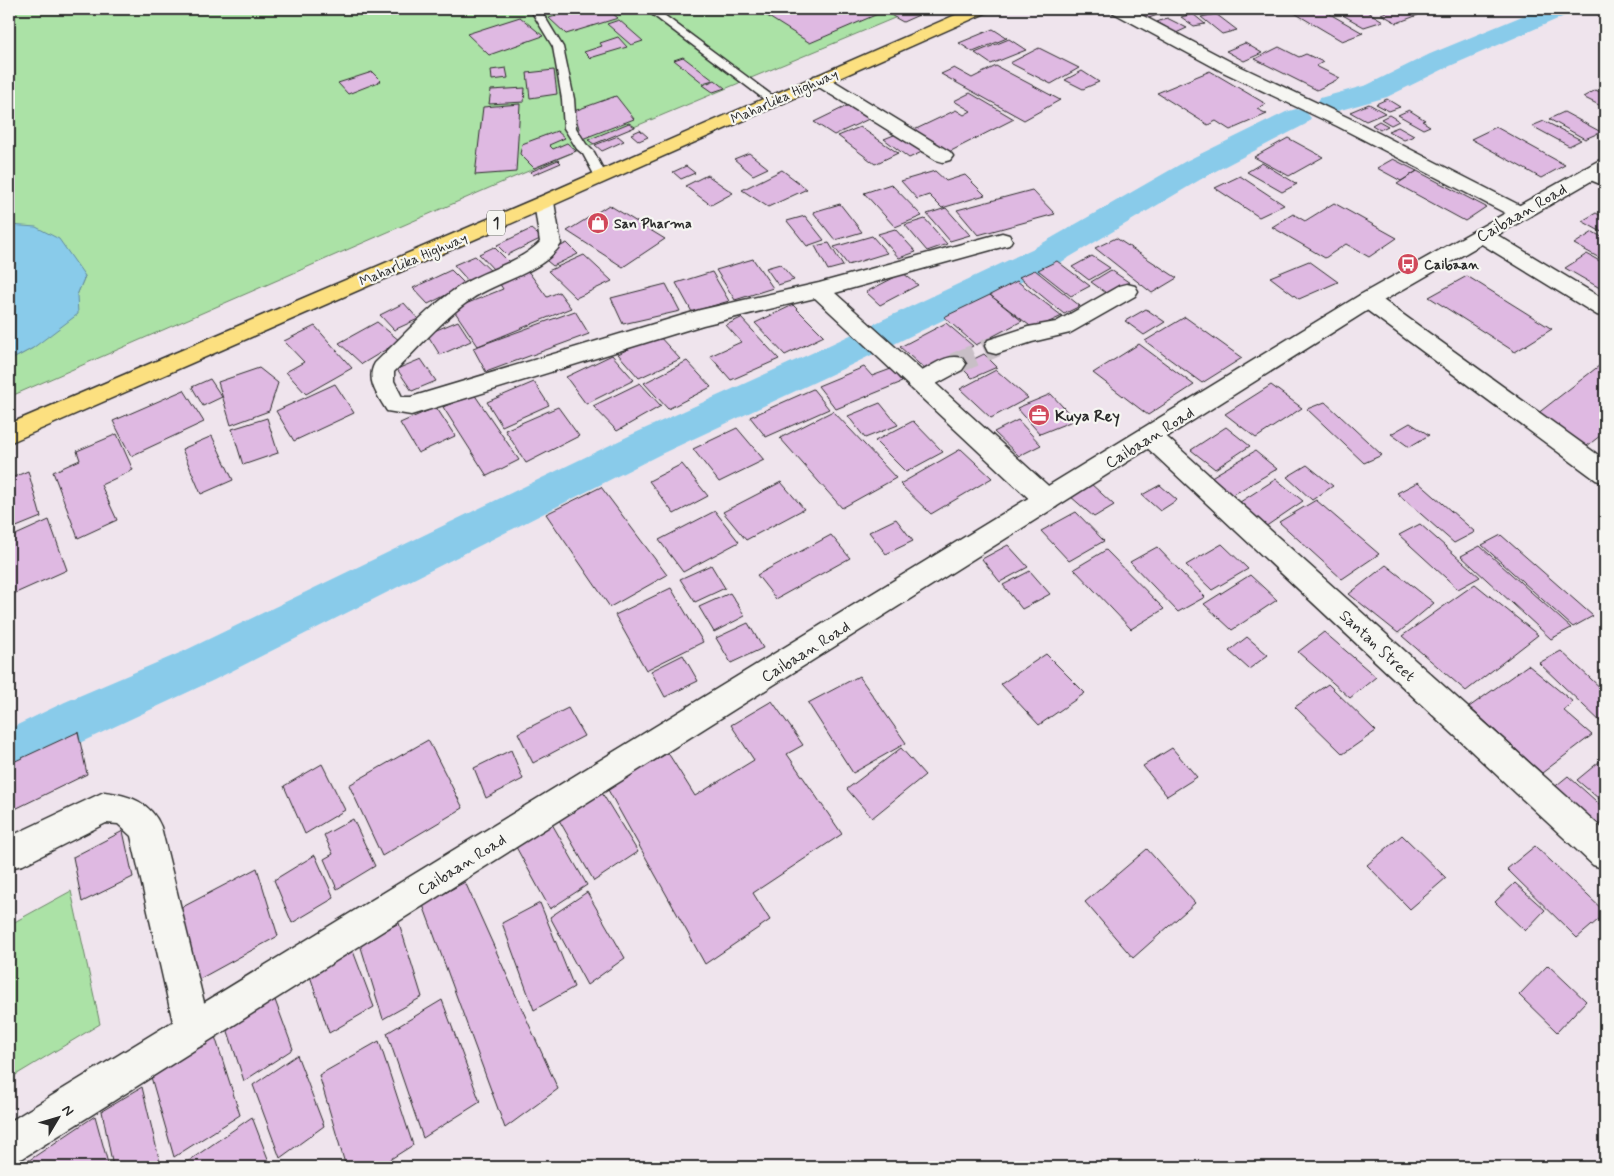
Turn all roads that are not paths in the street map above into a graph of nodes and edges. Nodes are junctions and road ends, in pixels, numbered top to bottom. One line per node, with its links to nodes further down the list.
1 (535, 9): 9 (lane)
2 (650, 9): 6 (lane)
3 (982, 9): 5 (highway, Maharlika Highway / 1)
4 (1118, 9): 11 (street)
5 (820, 80): 6 (highway, Maharlika Highway / 1); 7 (street)
6 (773, 102): 9 (highway, Maharlika Highway / 1)
7 (943, 156)
8 (1600, 173): 11 (street, Caibaan Road)
9 (601, 177): 10 (highway, Maharlika Highway / 1)
10 (544, 202): 14 (street); 21 (highway, Maharlika Highway / 1)
11 (1520, 213): 12 (street, Caibaan Road)
12 (1482, 235): 16 (street, Caibaan Road); 17 (street)
13 (1002, 240): 14 (street)
14 (819, 290): 20 (street)
15 (1127, 291): 18 (street)
16 (1368, 300): 22 (street, Caibaan Road); 23 (street)
17 (1605, 310)
18 (996, 346)
19 (954, 364): 20 (street)
20 (920, 382): 24 (street)
21 (9, 434)
22 (1150, 436): 24 (street, Caibaan Road); 25 (street, Santan Street)
23 (1605, 473)
24 (1047, 500): 27 (street, Caibaan Road)
25 (1605, 853)
26 (11, 854): 27 (street)
27 (192, 1030): 28 (street, Caibaan Road)
28 (9, 1144)

